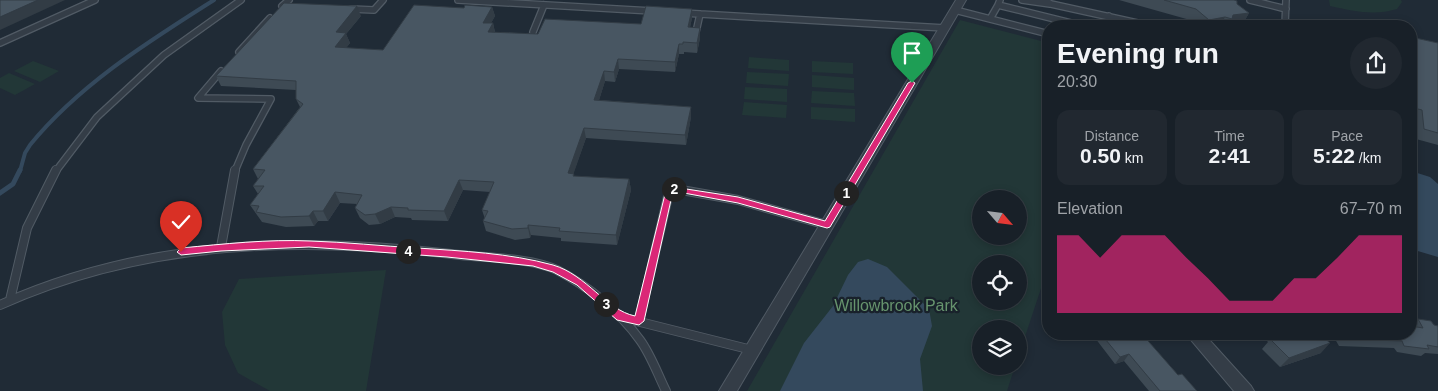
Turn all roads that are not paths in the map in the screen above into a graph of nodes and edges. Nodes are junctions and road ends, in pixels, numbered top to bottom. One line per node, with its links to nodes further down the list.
1 (95, 0): 31 (lane)
2 (241, 0): 36 (lane)
3 (384, 0): 15 (lane)
4 (458, 0): 12 (lane)
5 (1022, 0): 11 (lane)
6 (1045, 0): 11 (lane)
7 (1250, 0): 16 (lane)
8 (1286, 0): 16 (lane)
9 (290, 3): 14 (lane)
10 (999, 3): 22 (lane); 23 (lane)
11 (1051, 4): 21 (lane)
12 (544, 5): 17 (lane); 28 (lane)
13 (958, 5): 22 (lane); 27 (street)
14 (281, 8)
15 (346, 9)
16 (1286, 9): 26 (lane)
17 (661, 12)
18 (680, 13): 19 (lane)
19 (700, 14): 27 (lane); 29 (lane)
20 (274, 15): 32 (lane)
21 (1109, 16): 24 (lane); 25 (lane)
22 (990, 19): 30 (lane)
23 (1061, 20)
24 (1108, 20)
25 (1126, 20)
26 (1285, 20)
27 (944, 28): 34 (street)
28 (533, 32)
29 (696, 32)
30 (1042, 32)
31 (0, 43)
32 (232, 60)
33 (226, 66): 35 (lane)
34 (827, 225): 39 (lane); 41 (street)
35 (221, 247): 36 (lane); 38 (lane)
36 (10, 300): 37 (lane)
37 (0, 305)
38 (620, 317): 39 (lane); 42 (lane)
39 (639, 321): 41 (lane)
40 (1199, 340): 44 (street)
41 (752, 350): 43 (street)
42 (666, 391)
43 (728, 391)
44 (1245, 391)

